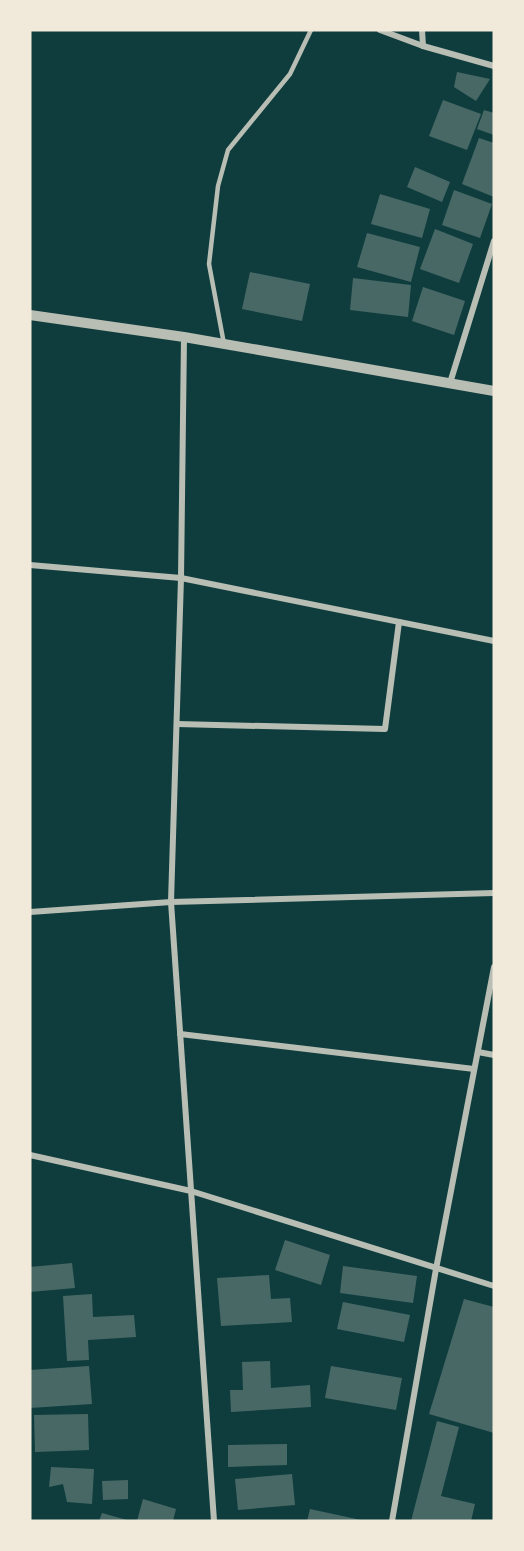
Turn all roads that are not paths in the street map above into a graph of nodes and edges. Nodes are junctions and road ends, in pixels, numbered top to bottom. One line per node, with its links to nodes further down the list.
1 (311, 30): 9 (lane)
2 (380, 30): 4 (street)
3 (422, 30): 4 (street)
4 (423, 46): 5 (street)
5 (494, 66)
6 (494, 241): 10 (street)
7 (30, 315): 8 (street)
8 (184, 337): 9 (street); 13 (street)
9 (224, 344): 10 (street)
10 (450, 383): 11 (street)
11 (494, 391)
12 (30, 565): 13 (street)
13 (181, 578): 14 (street); 16 (street)
14 (399, 622): 15 (street); 16 (street)
15 (494, 641)
16 (177, 724): 18 (street)
17 (494, 893): 18 (street)
18 (171, 902): 19 (street); 21 (street)
19 (30, 912)
20 (494, 967): 22 (street)
21 (180, 1034): 24 (street); 26 (street)
22 (478, 1052): 23 (street); 24 (street)
23 (494, 1055)
24 (474, 1069): 27 (street)
25 (30, 1155): 26 (street)
26 (191, 1191): 27 (street); 29 (street)
27 (436, 1269): 28 (street); 30 (street)
28 (494, 1286)
29 (214, 1521)
30 (392, 1521)

